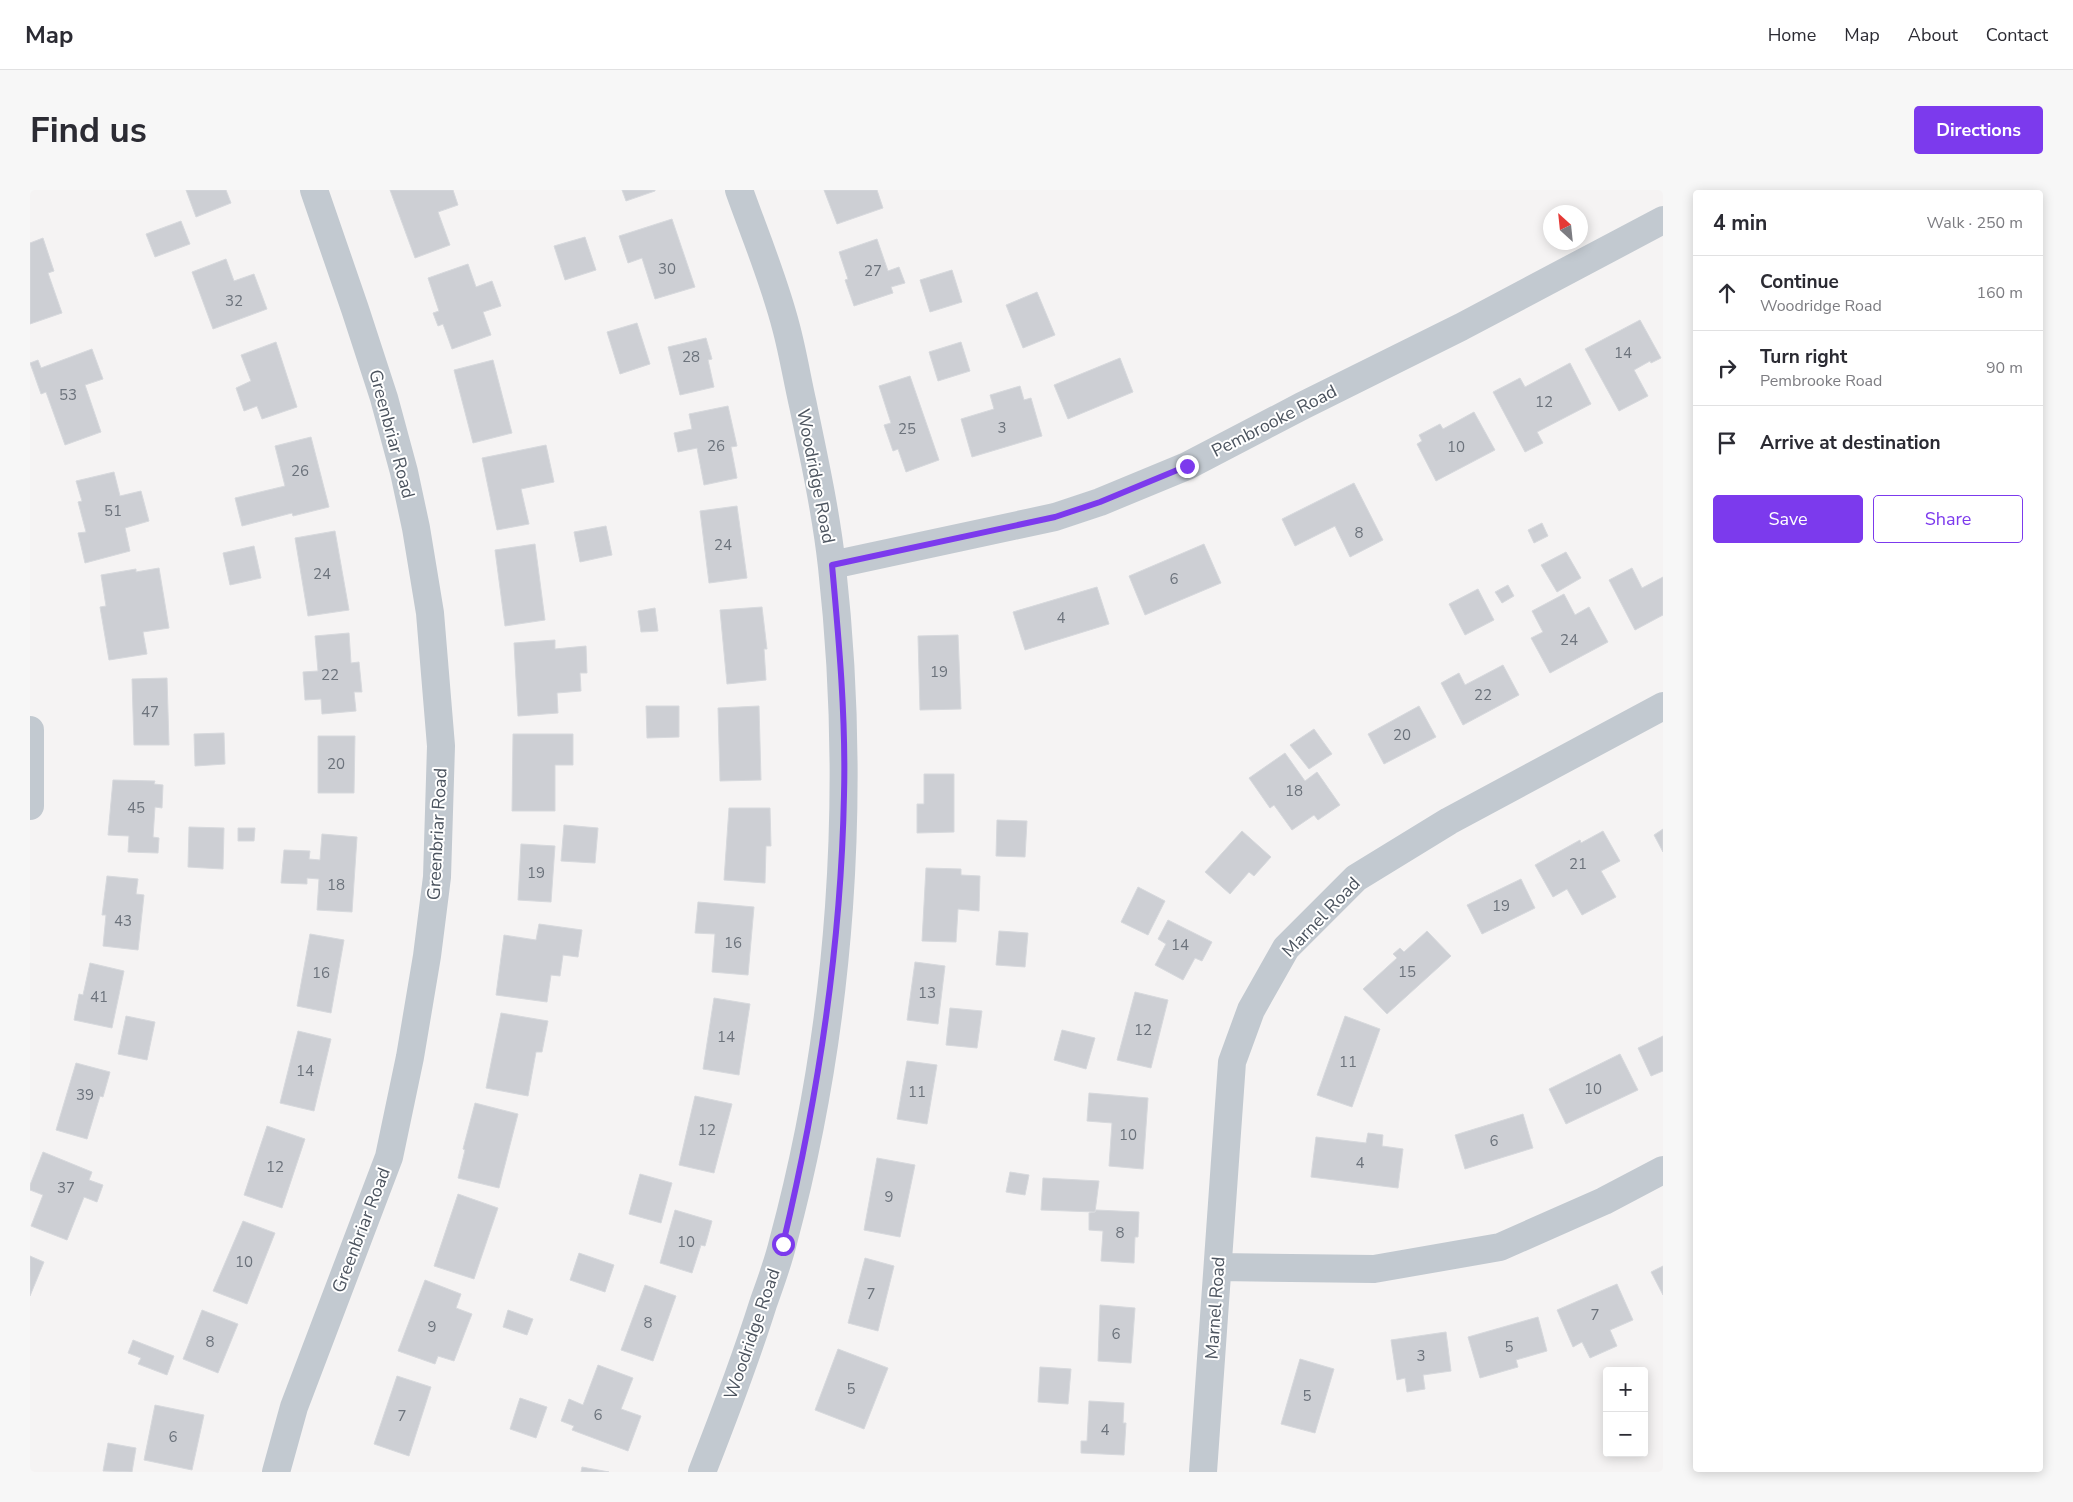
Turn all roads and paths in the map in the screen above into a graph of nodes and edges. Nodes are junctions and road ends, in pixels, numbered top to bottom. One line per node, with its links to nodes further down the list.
1 (314, 190): 10 (street, Greenbriar Road)
2 (739, 190): 4 (street, Woodridge Road)
3 (1663, 220): 4 (street, Pembrooke Road)
4 (832, 565): 11 (street, Woodridge Road)
5 (1663, 706): 9 (street, Marnel Road)
6 (30, 730): 7 (street)
7 (30, 806)
8 (1663, 1170): 9 (street)
9 (1218, 1267): 12 (street, Marnel Road)
10 (276, 1472)
11 (702, 1472)
12 (1203, 1472)

